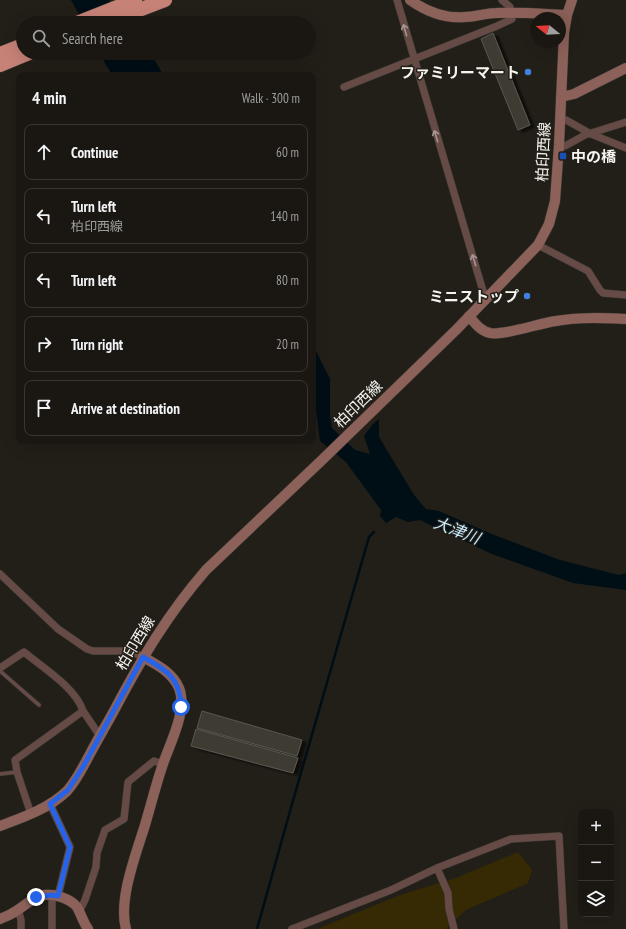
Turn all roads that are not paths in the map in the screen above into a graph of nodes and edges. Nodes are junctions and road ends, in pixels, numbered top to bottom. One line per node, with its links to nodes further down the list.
1 (165, 0): 6 (highway)
2 (397, 0): 14 (street, one-way to 2)
3 (410, 0): 7 (main road)
4 (502, 0): 7 (street)
5 (572, 0): 8 (main road, 柏印西線)
6 (137, 3): 9 (highway); 10 (highway)
7 (511, 13): 8 (main road); 14 (street)
8 (568, 15): 18 (main road, 柏印西線)
9 (98, 16)
10 (116, 16)
11 (16, 48): 12 (highway)
12 (0, 54)
13 (16, 58): 15 (highway)
14 (414, 59): 17 (street); 26 (street, one-way to 14)
15 (0, 65)
16 (626, 68): 18 (main road)
17 (344, 87)
18 (561, 97): 19 (main road, 柏印西線)
19 (560, 120): 21 (street); 22 (main road, 柏印西線)
20 (626, 122): 21 (street)
21 (591, 134): 22 (street); 23 (street)
22 (559, 145): 24 (main road, 柏印西線)
23 (626, 146)
24 (538, 245): 25 (street); 26 (main road, 柏印西線)
25 (626, 295)
26 (487, 296): 27 (main road, 柏印西線)
27 (469, 316): 28 (main road); 30 (main road, 柏印西線)
28 (626, 319)
29 (0, 574): 30 (street)
30 (143, 657): 34 (main road, 柏印西線); 35 (main road)
31 (0, 670): 32 (lane); 33 (street)
32 (39, 705)
33 (83, 711): 34 (street); 36 (street)
34 (100, 736): 38 (main road, 柏印西線)
35 (163, 764): 44 (street); 49 (main road)
36 (17, 772): 37 (lane); 39 (street)
37 (0, 774)
38 (50, 804): 39 (main road, 柏印西線); 42 (street)
39 (31, 814): 40 (main road, 柏印西線)
40 (0, 826)
41 (436, 868): 50 (street); 51 (street); 52 (street)
42 (55, 896): 43 (main road); 44 (main road); 47 (street)
43 (18, 910): 45 (main road); 46 (street)
44 (79, 912): 48 (main road)
45 (0, 919)
46 (21, 929)
47 (52, 929)
48 (88, 929)
49 (126, 929)
50 (292, 929)
51 (454, 929)
52 (564, 929)

